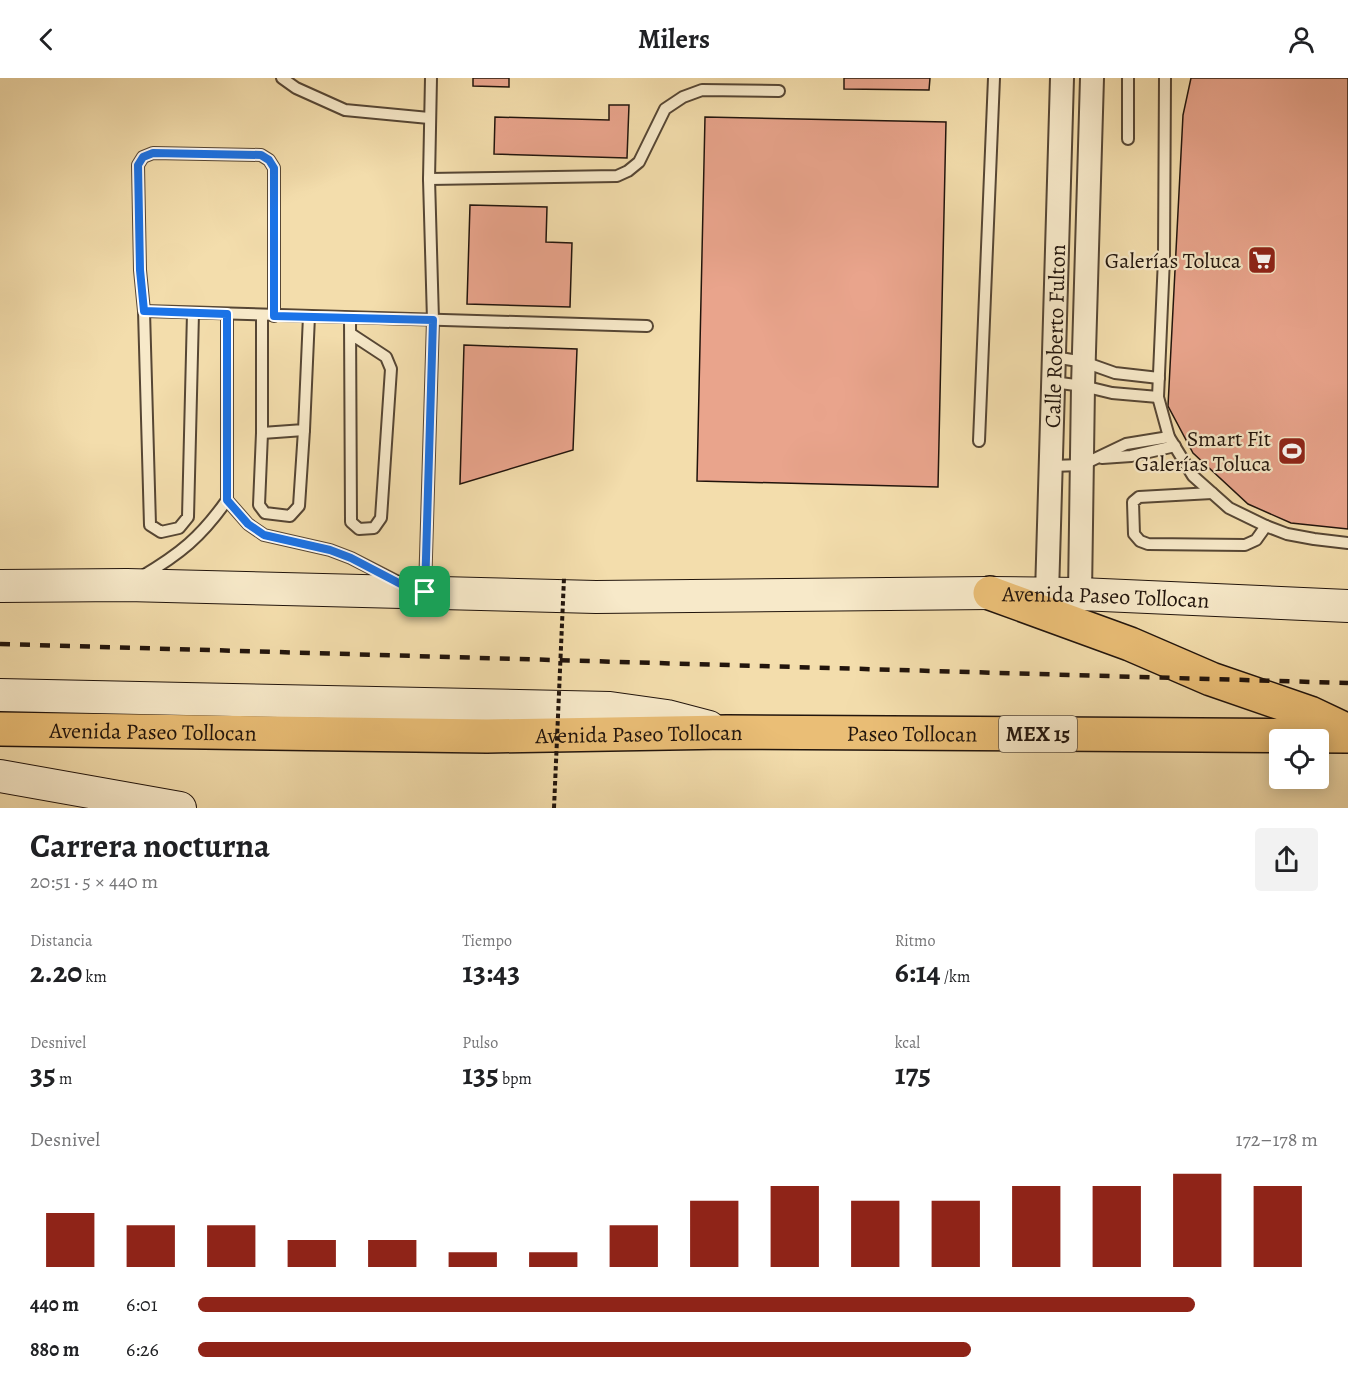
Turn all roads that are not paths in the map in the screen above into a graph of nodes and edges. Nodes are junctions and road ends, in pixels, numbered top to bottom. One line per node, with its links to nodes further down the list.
1 (282, 78): 9 (lane)
2 (431, 78): 9 (lane)
3 (994, 78): 30 (lane)
4 (1062, 78): 22 (street, Calle Roberto Fulton)
5 (1092, 78): 23 (street, Calle Roberto Fulton)
6 (1128, 78): 10 (lane)
7 (1165, 78): 24 (lane)
8 (779, 91): 11 (lane)
9 (429, 118): 11 (lane)
10 (1128, 139)
11 (429, 179): 19 (lane)
12 (144, 311): 13 (lane); 13 (lane); 16 (lane)
13 (193, 313): 14 (lane)
14 (227, 314): 15 (lane); 35 (lane)
15 (262, 315): 16 (lane); 29 (lane)
16 (274, 316): 17 (lane)
17 (309, 316): 18 (lane); 28 (lane)
18 (350, 318): 19 (lane); 21 (lane)
19 (433, 320): 20 (lane); 42 (lane)
20 (647, 326)
21 (351, 334): 21 (lane)
22 (1054, 357): 23 (lane); 25 (street, Calle Roberto Fulton)
23 (1084, 362): 24 (lane); 26 (street, Calle Roberto Fulton)
24 (1159, 378): 27 (lane)
25 (1053, 382): 26 (lane); 33 (street, Calle Roberto Fulton)
26 (1083, 386): 27 (lane); 32 (street, Calle Roberto Fulton)
27 (1158, 397): 31 (lane)
28 (304, 430): 29 (lane); 29 (lane)
29 (262, 432)
30 (979, 441)
31 (1172, 442): 32 (lane); 34 (lane)
32 (1089, 462): 33 (lane); 45 (street, Calle Roberto Fulton)
33 (1051, 466): 44 (street, Calle Roberto Fulton)
34 (1212, 493): 36 (lane); 36 (lane)
35 (227, 500): 41 (lane); 42 (lane)
36 (1266, 526): 38 (lane)
37 (1348, 535): 38 (lane)
38 (1325, 540): 39 (lane)
39 (1348, 543)
40 (0, 585): 41 (main road, Avenida Paseo Tollocan)
41 (127, 585): 42 (main road, Avenida Paseo Tollocan)
42 (420, 592): 43 (main road, Avenida Paseo Tollocan)
43 (990, 593): 44 (main road, Avenida Paseo Tollocan); 49 (highway)
44 (1047, 594): 45 (main road, Avenida Paseo Tollocan)
45 (1080, 594): 46 (main road, Avenida Paseo Tollocan)
46 (1348, 606)
47 (0, 695): 50 (main road, Avenida Paseo Tollocan / MEX 15)
48 (0, 729): 50 (highway, Avenida Paseo Tollocan)
49 (1348, 731)
50 (728, 732): 51 (highway, Paseo Tollocan / MEX 15)
51 (1348, 736)
52 (0, 776): 53 (main road)
53 (180, 808)

